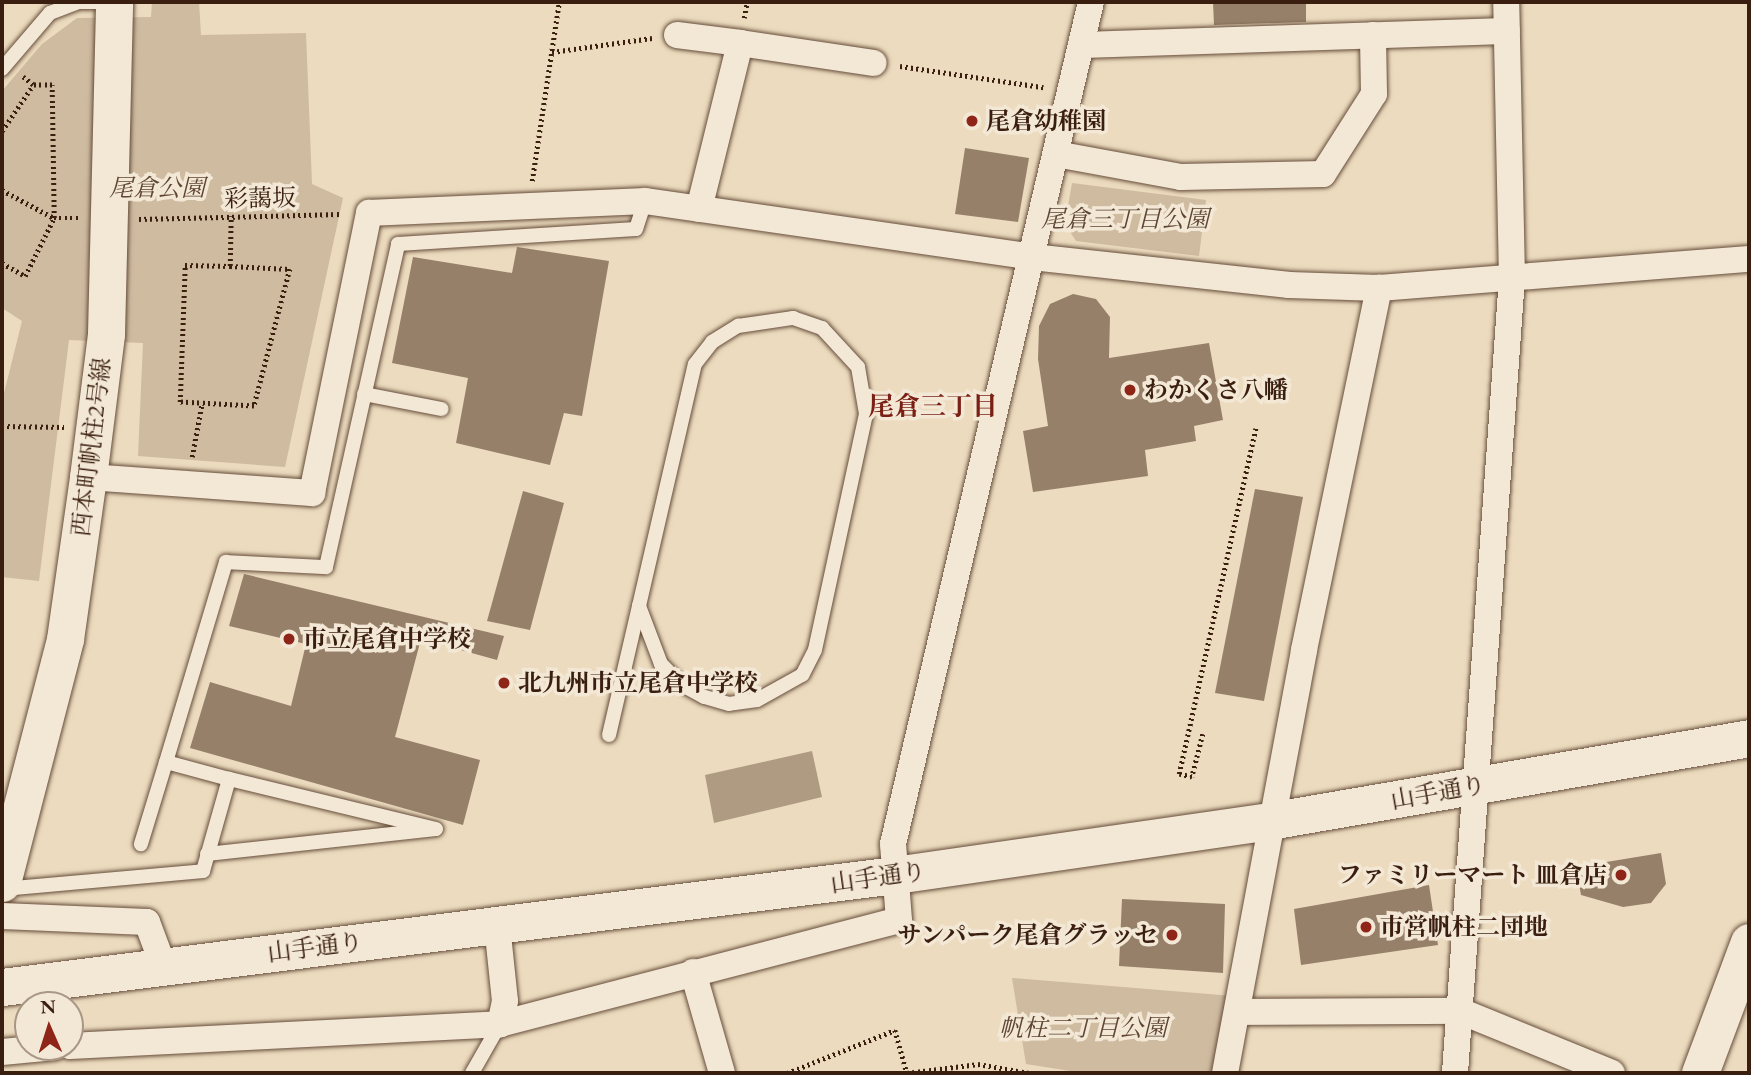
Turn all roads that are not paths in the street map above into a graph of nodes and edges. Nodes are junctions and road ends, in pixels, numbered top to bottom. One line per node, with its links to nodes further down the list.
1 (106, 2): 11 (lane)
2 (114, 2): 21 (street, 西本町帆柱2号線)
3 (1091, 2): 9 (street)
4 (1506, 2): 5 (street)
5 (1507, 31): 7 (street); 17 (street)
6 (677, 35): 8 (street)
7 (1373, 35): 9 (street); 12 (street)
8 (740, 43): 10 (street); 14 (street)
9 (1081, 45): 12 (street)
10 (874, 63)
11 (2, 69)
12 (1056, 155): 15 (street)
13 (645, 201): 14 (street); 19 (lane); 21 (street)
14 (699, 209): 15 (street)
15 (1032, 257): 18 (street); 31 (street)
16 (1749, 258): 17 (street)
17 (1512, 278): 18 (street); 27 (street)
18 (1379, 288): 28 (street)
19 (364, 394): 20 (lane); 25 (lane)
20 (442, 409)
21 (88, 477): 32 (street, 西本町帆柱2号線)
22 (639, 606): 22 (lane); 23 (lane)
23 (609, 735)
24 (1749, 738): 27 (street, 山手通り)
25 (166, 762): 26 (lane); 29 (lane)
26 (229, 779): 30 (lane); 30 (lane)
27 (1478, 785): 28 (street, 山手通り); 40 (street)
28 (1275, 820): 31 (street, 山手通り); 41 (street)
29 (141, 844)
30 (207, 854): 33 (lane)
31 (895, 875): 35 (street, 山手通り); 38 (street)
32 (2, 883)
33 (2, 889)
34 (2, 916): 37 (street)
35 (497, 925): 37 (street, 山手通り); 42 (street)
36 (1749, 942): 49 (street)
37 (163, 965): 39 (street, 山手通り)
38 (692, 972): 42 (street); 45 (street)
39 (2, 986)
40 (1460, 1011): 41 (street); 47 (street); 48 (street)
41 (1240, 1012): 46 (street)
42 (500, 1024): 43 (street); 44 (lane)
43 (84, 1045)
44 (472, 1073)
45 (722, 1073)
46 (1225, 1073)
47 (1455, 1073)
48 (1612, 1073)
49 (1700, 1073)

